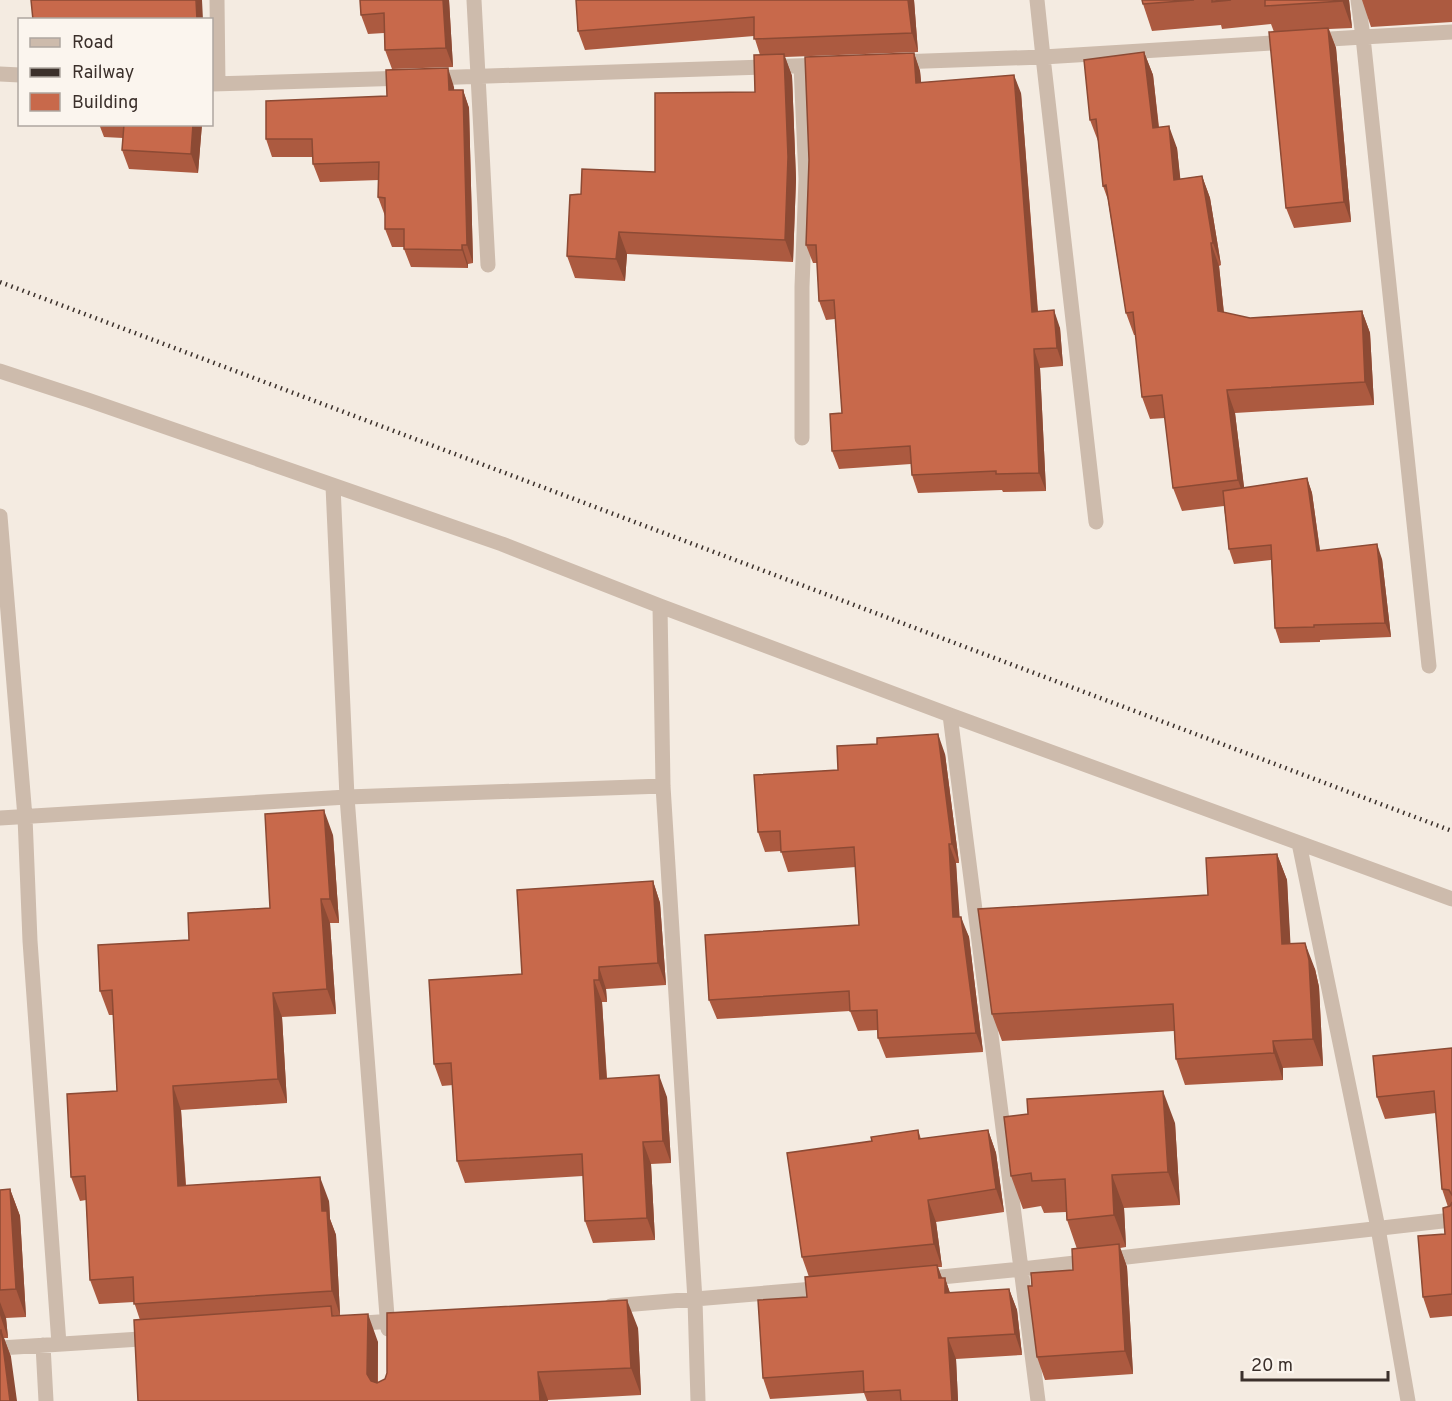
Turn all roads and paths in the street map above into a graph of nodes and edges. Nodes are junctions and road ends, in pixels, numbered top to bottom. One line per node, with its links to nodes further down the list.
1 (217, 0): 14 (street)
2 (474, 0): 13 (street)
3 (1037, 0): 7 (street)
4 (1358, 0): 6 (street)
5 (1452, 32): 6 (street)
6 (1363, 37): 7 (street); 22 (street)
7 (1043, 57): 8 (street); 20 (street)
8 (882, 63)
9 (835, 64): 10 (street)
10 (801, 66): 13 (street); 17 (street)
11 (0, 74): 12 (street)
12 (18, 75)
13 (478, 76): 14 (street); 15 (street)
14 (215, 84)
15 (488, 265)
16 (0, 371): 18 (street)
17 (802, 438)
18 (333, 486): 21 (street); 25 (street)
19 (0, 516): 26 (street)
20 (1096, 522)
21 (660, 606): 23 (street); 24 (street)
22 (1429, 666)
23 (950, 715): 28 (street); 32 (street)
24 (663, 786): 25 (street); 35 (street)
25 (348, 797): 26 (street); 38 (street)
26 (25, 817): 27 (street); 42 (street)
27 (0, 818)
28 (1299, 843): 29 (street); 31 (street)
29 (1452, 899)
30 (1452, 1220): 31 (street)
31 (1378, 1228): 32 (street); 47 (street)
32 (1022, 1269): 33 (street); 46 (street)
33 (905, 1280)
34 (835, 1287): 35 (street)
35 (694, 1300): 36 (street); 45 (street)
36 (600, 1306)
37 (423, 1319): 38 (street)
38 (388, 1322): 39 (street); 41 (street)
39 (341, 1325)
40 (176, 1336): 42 (street)
41 (387, 1344)
42 (51, 1345): 43 (street); 44 (street)
43 (0, 1348)
44 (46, 1401)
45 (698, 1401)
46 (1038, 1401)
47 (1408, 1401)

